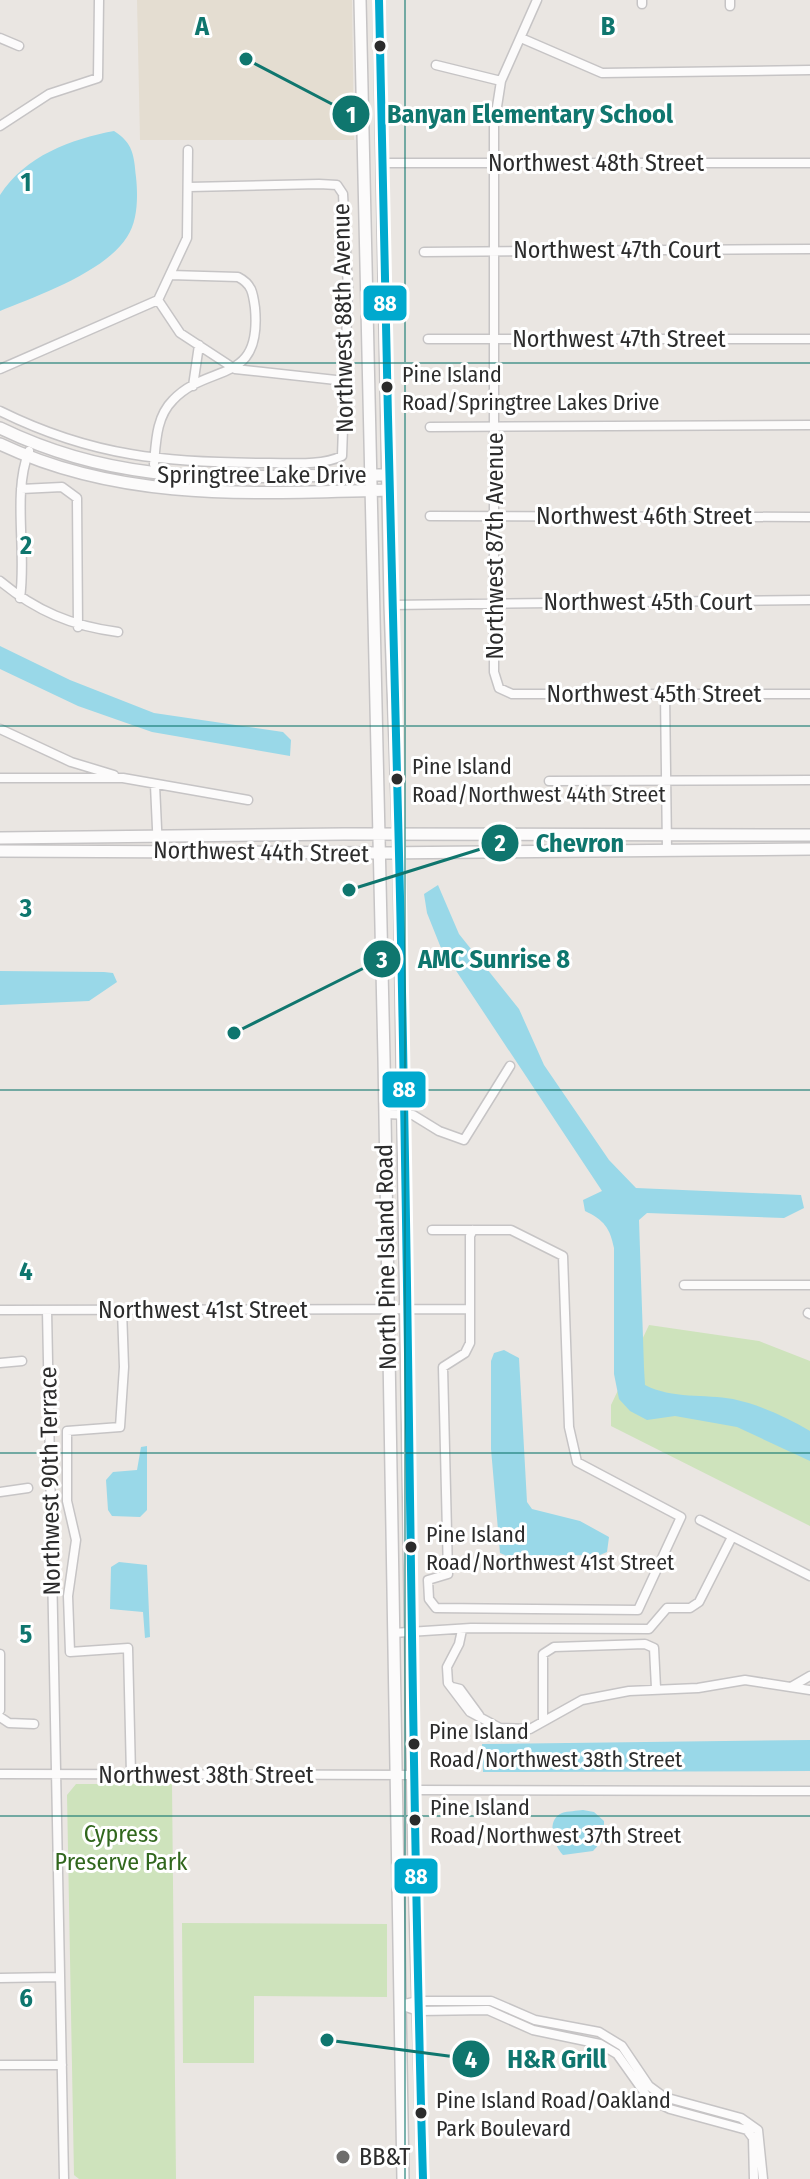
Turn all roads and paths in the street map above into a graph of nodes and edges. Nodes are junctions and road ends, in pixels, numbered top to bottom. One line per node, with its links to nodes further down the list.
1 (99, 0): 12 (street)
2 (360, 0): 11 (main road, North Pine Island Road)
3 (379, 0): 13 (main road, North Pine Island Road)
4 (537, 0): 6 (street, Northwest 87th Avenue)
5 (0, 38): 7 (street)
6 (521, 38): 9 (street); 10 (street, Northwest 87th Avenue)
7 (19, 46)
8 (436, 65): 10 (street)
9 (810, 70)
10 (501, 81): 16 (street, Northwest 87th Avenue)
11 (362, 97): 13 (main road); 42 (main road, North Pine Island Road)
12 (0, 126)
13 (381, 126): 15 (main road, North Pine Island Road)
14 (188, 150): 18 (street)
15 (382, 163): 16 (street, Northwest 48th Street); 43 (main road, North Pine Island Road)
16 (493, 163): 17 (street, Northwest 48th Street); 20 (street, Northwest 87th Avenue)
17 (810, 163)
18 (189, 187): 22 (street); 30 (street, Northwest 88th Avenue)
19 (810, 249): 20 (street, Northwest 47th Court)
20 (494, 251): 21 (street, Northwest 47th Court); 25 (street, Northwest 87th Avenue)
21 (424, 252)
22 (170, 275): 23 (street); 29 (street)
23 (158, 300): 27 (street); 28 (street)
24 (428, 339): 25 (street, Northwest 47th Street)
25 (495, 339): 26 (street, Northwest 47th Street); 36 (street, Northwest 87th Avenue)
26 (810, 339)
27 (199, 345): 29 (street); 31 (street)
28 (0, 369)
29 (235, 369): 30 (street); 31 (street)
30 (345, 381): 40 (street, Northwest 88th Avenue)
31 (193, 386): 40 (street)
32 (0, 411): 40 (street, Northwest 88th Avenue)
33 (810, 425): 36 (street)
34 (430, 427): 36 (street)
35 (0, 428): 37 (main road, Springtree Lake Drive)
36 (495, 428): 49 (street, Northwest 87th Avenue)
37 (33, 443): 39 (street); 41 (main road, Springtree Lake Drive)
38 (0, 444): 39 (main road, Springtree Lake Drive)
39 (27, 456): 44 (street); 45 (main road, Springtree Lake Drive)
40 (154, 460): 41 (street)
41 (153, 475): 42 (main road, Springtree Lake Drive); 45 (street)
42 (371, 475): 43 (main road, Springtree Lake Drive); 47 (main road, North Pine Island Road)
43 (389, 475): 46 (main road, North Pine Island Road)
44 (21, 489): 52 (street); 57 (street)
45 (152, 489): 47 (main road, Springtree Lake Drive)
46 (389, 490): 47 (main road, Springtree Lake Drive); 56 (main road, North Pine Island Road)
47 (371, 491): 53 (main road, North Pine Island Road)
48 (430, 516): 49 (street, Northwest 46th Street)
49 (495, 517): 50 (street, Northwest 46th Street); 55 (street, Northwest 87th Avenue)
50 (810, 517)
51 (0, 581): 52 (street)
52 (20, 598): 57 (street)
53 (373, 600): 62 (main road); 71 (main road, North Pine Island Road)
54 (810, 600): 55 (street, Northwest 45th Court)
55 (495, 603): 56 (street, Northwest 45th Court); 59 (street, Northwest 87th Avenue)
56 (390, 605): 62 (main road, North Pine Island Road)
57 (78, 627): 58 (street)
58 (118, 632)
59 (499, 688): 60 (street, Northwest 45th Street)
60 (665, 694): 61 (street, Northwest 45th Street); 66 (street)
61 (810, 694)
62 (393, 697): 72 (main road, North Pine Island Road)
63 (0, 729): 65 (street)
64 (0, 778): 65 (street)
65 (123, 778): 69 (street)
66 (665, 780): 67 (street); 68 (street); 73 (street)
67 (810, 780)
68 (549, 781)
69 (155, 785): 70 (street); 75 (street)
70 (248, 800)
71 (376, 834): 72 (main road, Northwest 44th Street); 75 (main road, Northwest 44th Street); 81 (main road, North Pine Island Road)
72 (398, 835): 73 (main road, Northwest 44th Street); 82 (main road, North Pine Island Road)
73 (666, 835): 74 (main road, Northwest 44th Street); 79 (street)
74 (810, 835)
75 (155, 837): 76 (main road, Northwest 44th Street); 78 (street)
76 (0, 838)
77 (810, 849): 79 (main road, Northwest 44th Street)
78 (158, 850): 80 (main road, Northwest 44th Street); 81 (main road, Northwest 44th Street)
79 (667, 850): 82 (main road, Northwest 44th Street)
80 (0, 851)
81 (377, 853): 82 (main road, Northwest 44th Street); 84 (main road, North Pine Island Road)
82 (399, 853): 85 (main road, North Pine Island Road)
83 (510, 1066): 85 (street)
84 (384, 1114): 85 (street); 90 (main road, North Pine Island Road)
85 (401, 1115): 91 (main road, North Pine Island Road)
86 (432, 1230): 87 (street)
87 (473, 1230): 92 (street); 92 (street)
88 (684, 1285): 89 (street)
89 (810, 1285)
90 (387, 1309): 91 (street, Northwest 41st Street); 95 (street, Northwest 41st Street); 105 (main road, North Pine Island Road)
91 (405, 1309): 92 (street, Northwest 41st Street); 104 (main road, North Pine Island Road)
92 (468, 1309)
93 (0, 1310): 94 (street, Northwest 41st Street)
94 (47, 1310): 95 (street, Northwest 41st Street); 116 (street, Northwest 90th Terrace)
95 (122, 1310): 117 (street)
96 (22, 1361): 97 (street)
97 (0, 1363)
98 (28, 1488): 99 (street)
99 (0, 1492)
100 (700, 1520): 101 (street)
101 (732, 1537): 102 (street); 103 (street)
102 (810, 1576)
103 (462, 1630): 104 (street); 113 (street)
104 (410, 1632): 105 (street); 119 (main road, North Pine Island Road)
105 (393, 1633): 118 (main road, North Pine Island Road)
106 (0, 1654): 111 (street)
107 (810, 1676): 108 (street)
108 (791, 1687): 109 (street); 110 (street)
109 (656, 1688): 113 (street); 113 (street)
110 (810, 1690)
111 (0, 1710)
112 (0, 1717): 114 (street)
113 (543, 1720)
114 (34, 1724)
115 (0, 1774): 116 (street, Northwest 38th Street)
116 (56, 1775): 117 (street, Northwest 38th Street); 122 (street, Northwest 90th Terrace)
117 (131, 1775): 118 (street, Northwest 38th Street)
118 (396, 1775): 119 (street, Northwest 38th Street); 124 (main road, North Pine Island Road)
119 (413, 1775): 120 (main road, North Pine Island Road)
120 (413, 1790): 121 (street); 125 (main road, North Pine Island Road)
121 (810, 1791)
122 (60, 1977): 123 (street); 127 (street, Northwest 90th Terrace)
123 (0, 1978)
124 (400, 2005): 125 (street); 130 (main road, North Pine Island Road)
125 (418, 2006): 128 (street); 128 (street); 131 (main road, North Pine Island Road)
126 (0, 2065): 127 (street)
127 (62, 2065): 129 (street, Northwest 90th Terrace)
128 (748, 2126): 132 (street); 133 (street)
129 (64, 2179)
130 (403, 2179)
131 (423, 2179)
132 (754, 2179)
133 (763, 2179)

